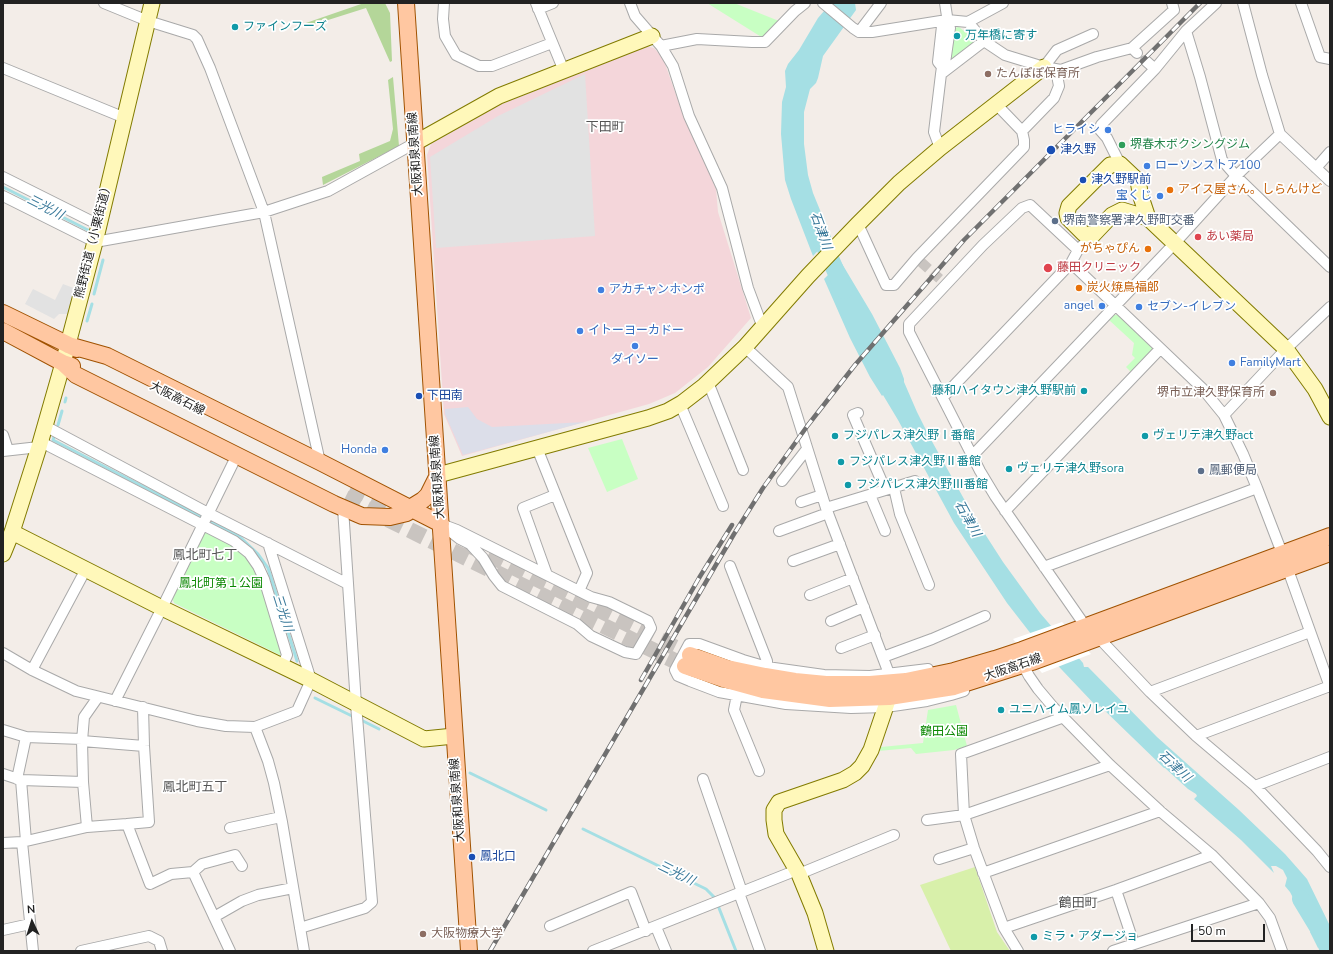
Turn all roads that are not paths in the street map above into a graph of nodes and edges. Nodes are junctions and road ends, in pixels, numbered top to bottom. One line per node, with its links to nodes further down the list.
1 (104, 3): 17 (street)
2 (152, 3): 17 (street)
3 (406, 3): 37 (main road, 大阪和泉泉南線)
4 (444, 3): 25 (street)
5 (553, 3): 16 (street)
6 (630, 3): 23 (street)
7 (805, 3): 23 (street)
8 (823, 3): 20 (street)
9 (881, 3): 20 (street)
10 (946, 3): 19 (street)
11 (1003, 3): 18 (street)
12 (1172, 3): 28 (street)
13 (1216, 3): 21 (street)
14 (1243, 3): 36 (street)
15 (1301, 3): 26 (street)
16 (537, 6): 25 (street)
17 (148, 21): 34 (street, 熊野街道（小栗街道）); 46 (street)
18 (968, 22): 19 (street); 24 (street)
19 (948, 24): 20 (street); 30 (street)
20 (856, 30)
21 (1186, 31): 31 (street); 42 (street)
22 (1093, 34): 28 (street)
23 (657, 41): 32 (street); 59 (street)
24 (984, 41): 28 (street); 30 (street)
25 (552, 43): 32 (street)
26 (1330, 59)
27 (1146, 61): 31 (street)
28 (1044, 67): 33 (street); 35 (street)
29 (3, 68): 34 (street)
30 (943, 68): 38 (street)
31 (1155, 69): 40 (street)
32 (564, 71): 37 (street)
33 (996, 104): 35 (street); 38 (street)
34 (125, 118): 49 (street, 熊野街道（小栗街道）)
35 (1022, 131): 48 (street)
36 (1280, 134): 41 (street); 42 (street)
37 (416, 143): 46 (street); 82 (main road, 大阪和泉泉南線)
38 (940, 148): 48 (street)
39 (1330, 152): 41 (street)
40 (1120, 164): 47 (street); 50 (street)
41 (1316, 168): 44 (street)
42 (1236, 176): 52 (street); 55 (street)
43 (3, 177): 49 (street)
44 (1330, 181)
45 (3, 196): 51 (street)
46 (264, 212): 51 (street); 80 (street)
47 (1148, 218): 50 (street); 52 (street)
48 (858, 224): 59 (street)
49 (99, 225): 51 (street, 熊野街道（小栗街道）)
50 (1093, 235): 53 (street)
51 (95, 242): 61 (street, 熊野街道（小栗街道）)
52 (1175, 243): 56 (street); 64 (street)
53 (1078, 250): 54 (street); 67 (street)
54 (1071, 263): 56 (street); 67 (street)
55 (1330, 268)
56 (1115, 306): 63 (street); 79 (street)
57 (1330, 307): 64 (street)
58 (3, 313): 61 (main road, 大阪高石線)
59 (763, 328): 62 (street)
60 (3, 331): 65 (main road, 大阪高石線)
61 (68, 345): 65 (street, 熊野街道（小栗街道）); 80 (main road); 90 (main road, 大阪高石線)
62 (745, 346): 66 (street); 76 (street)
63 (1160, 348): 70 (street); 95 (street)
64 (1286, 349): 70 (street); 71 (street)
65 (63, 363): 72 (street, 熊野街道（小栗街道）); 78 (main road); 90 (main road, 大阪高石線)
66 (708, 382): 68 (street); 81 (street)
67 (943, 397): 79 (street)
68 (680, 404): 75 (street); 92 (street)
69 (858, 412): 85 (street)
70 (1224, 414): 86 (street)
71 (1330, 417)
72 (45, 426): 74 (street, 熊野街道（小栗街道）); 96 (street)
73 (3, 435): 77 (street)
74 (40, 444): 77 (street); 96 (street); 100 (street)
75 (537, 448): 82 (street); 87 (street)
76 (807, 449): 83 (street); 88 (street)
77 (6, 451)
78 (237, 455): 90 (main road); 96 (street)
79 (973, 455): 95 (street)
80 (320, 462): 93 (main road)
81 (743, 470)
82 (438, 475): 93 (main road); 97 (main road, 大阪和泉泉南線)
83 (782, 481)
84 (915, 481): 85 (street)
85 (889, 488): 89 (street); 114 (street)
86 (1257, 488): 104 (street); 109 (street)
87 (555, 495): 112 (street); 116 (street)
88 (822, 495): 91 (street); 94 (street)
89 (870, 495): 94 (street); 99 (street)
90 (346, 498): 93 (main road); 115 (street)
91 (801, 502)
92 (723, 506)
93 (410, 508): 97 (main road)
94 (827, 510): 98 (street); 103 (street)
95 (1005, 511): 109 (street)
96 (205, 519): 102 (street); 119 (street); 131 (street)
97 (441, 524): 112 (street); 116 (street); 147 (main road, 大阪和泉泉南線)
98 (779, 531)
99 (885, 531)
100 (12, 532): 106 (street); 110 (street)
101 (1330, 536): 104 (main road, 大阪高石線)
102 (268, 543): 115 (street); 135 (street)
103 (840, 544): 107 (street); 113 (street)
104 (1282, 553): 111 (street); 123 (main road, 大阪高石線)
105 (1330, 553): 111 (main road, 大阪高石線)
106 (3, 554)
107 (793, 561)
108 (730, 566): 133 (street)
109 (1044, 567): 123 (street)
110 (86, 569): 119 (street); 134 (street)
111 (1288, 569): 122 (street); 125 (main road, 大阪高石線)
112 (547, 575): 116 (street)
113 (853, 578): 117 (street); 118 (street)
114 (929, 580)
115 (348, 584): 143 (street)
116 (579, 591)
117 (810, 595)
118 (864, 607): 121 (street); 124 (street)
119 (162, 608): 131 (street); 141 (street)
120 (985, 616): 128 (street)
121 (831, 621)
122 (1310, 632): 136 (street); 138 (street)
123 (1079, 634): 125 (main road, 大阪高石線); 129 (main road, 大阪高石線)
124 (875, 635): 126 (street); 128 (street)
125 (1098, 638): 138 (street)
126 (841, 648)
127 (3, 653): 134 (street)
128 (883, 657): 137 (street)
129 (1026, 659): 132 (main road, 大阪高石線); 144 (street)
130 (688, 660): 137 (main road, 大阪高石線)
131 (282, 666): 135 (street)
132 (999, 666): 137 (main road, 大阪高石線); 137 (street)
133 (766, 667): 137 (street); 139 (street)
134 (32, 670): 140 (street)
135 (310, 680): 143 (street); 145 (street)
136 (1330, 686): 148 (street)
137 (888, 690): 139 (street); 176 (street)
138 (1150, 692): 148 (street)
139 (737, 695): 154 (street)
140 (98, 697): 141 (street); 150 (street)
141 (115, 701): 142 (street)
142 (143, 707): 145 (street); 151 (street)
143 (356, 708): 147 (street); 186 (street)
144 (1064, 717): 153 (street); 161 (street)
145 (254, 727): 162 (street)
146 (3, 730): 149 (street)
147 (454, 736): 196 (main road, 大阪和泉泉南線)
148 (1196, 736): 159 (street)
149 (26, 737): 150 (street); 157 (street)
150 (82, 740): 151 (street); 158 (street)
151 (144, 746): 164 (street)
152 (1330, 757): 159 (street)
153 (1110, 764): 160 (street); 161 (street)
154 (759, 771)
155 (3, 774): 157 (street)
156 (703, 779): 180 (street)
157 (19, 780): 158 (street); 168 (street)
158 (83, 782): 165 (street)
159 (1255, 786): 174 (street)
160 (1160, 811): 171 (street); 177 (street)
161 (964, 815): 163 (street); 170 (street)
162 (281, 817): 166 (street); 178 (street)
163 (927, 820)
164 (126, 824): 165 (street); 175 (street)
165 (87, 827): 168 (street)
166 (230, 828)
167 (894, 835): 176 (street)
168 (24, 841): 169 (street); 183 (street)
169 (3, 843)
170 (974, 848): 172 (street); 177 (street)
171 (1212, 855): 179 (street); 181 (street)
172 (939, 859)
173 (242, 866): 175 (street)
174 (1330, 867)
175 (192, 872): 182 (street)
176 (798, 872): 180 (street); 200 (street)
177 (984, 873): 187 (street)
178 (293, 888): 182 (street); 186 (street)
179 (1116, 890): 187 (street); 190 (street)
180 (741, 893): 185 (street); 199 (street)
181 (1260, 903): 190 (street); 203 (street)
182 (214, 917): 194 (street)
183 (30, 924): 188 (street); 191 (street)
184 (550, 926): 189 (street)
185 (656, 927): 189 (street); 198 (street)
186 (300, 928): 195 (street)
187 (1004, 928): 201 (street)
188 (3, 930)
189 (646, 931): 197 (street)
190 (1134, 944): 202 (street)
191 (33, 951)
192 (81, 951): 193 (street)
193 (162, 951)
194 (230, 951)
195 (304, 951)
196 (469, 951)
197 (593, 951)
198 (666, 951)
199 (760, 951)
200 (826, 951)
201 (1018, 951)
202 (1113, 951)
203 (1282, 951)

